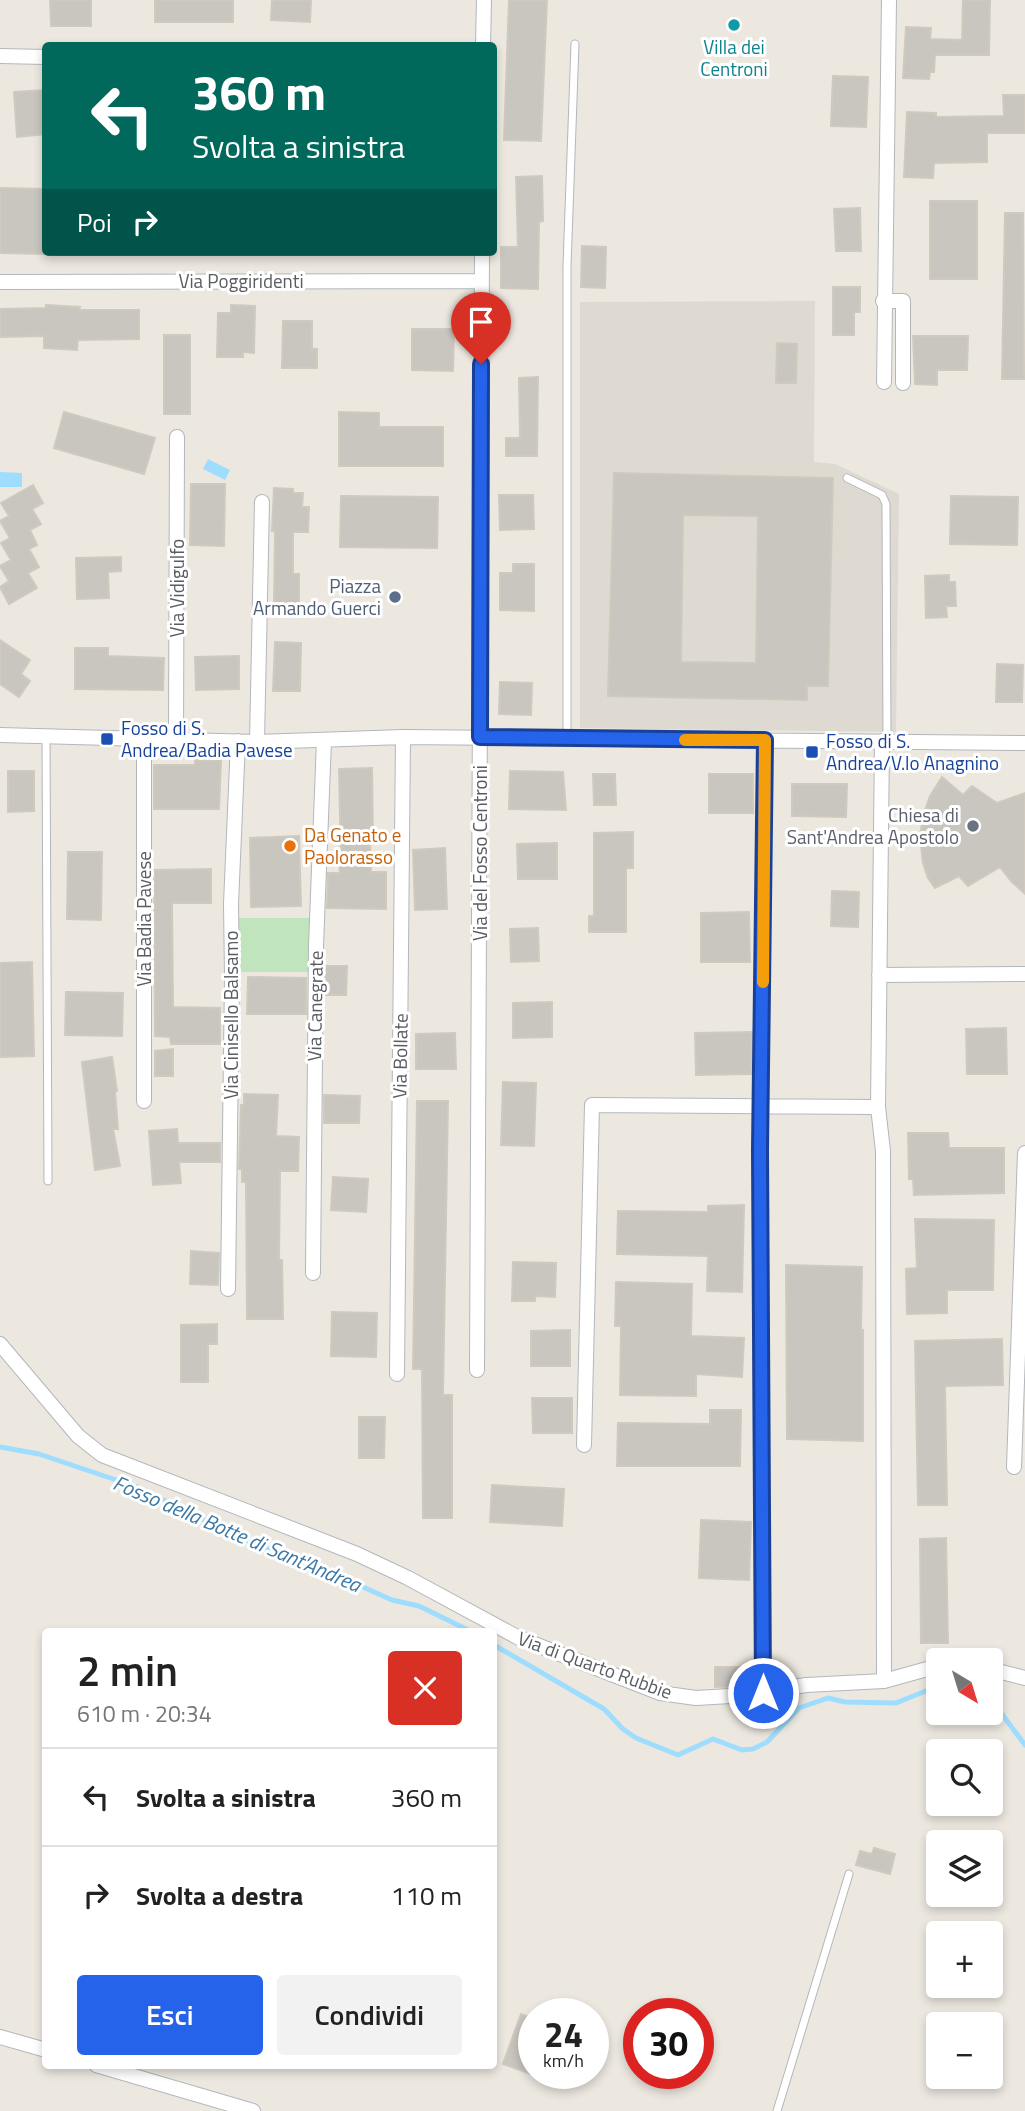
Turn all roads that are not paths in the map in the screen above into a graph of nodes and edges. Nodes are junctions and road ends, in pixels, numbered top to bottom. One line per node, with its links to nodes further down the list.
1 (484, 0): 3 (street)
2 (889, 0): 10 (street)
3 (483, 42)
4 (575, 44): 22 (lane)
5 (0, 56): 6 (street)
6 (42, 57)
7 (482, 256): 8 (street, Via del Fosso Centroni)
8 (482, 281): 9 (street, Via Poggiridenti); 20 (street, Via del Fosso Centroni)
9 (0, 282)
10 (883, 301): 11 (street); 12 (street)
11 (884, 382)
12 (903, 383)
13 (177, 438): 21 (street, Via Vidigulfo)
14 (846, 478): 26 (lane)
15 (262, 502): 27 (street)
16 (0, 735): 17 (street)
17 (47, 736): 18 (street); 35 (lane)
18 (144, 737): 21 (street); 31 (street, Via Badia Pavese)
19 (403, 737): 20 (street); 23 (street); 40 (street, Via Bollate)
20 (480, 737): 22 (street); 39 (street, Via del Fosso Centroni)
21 (176, 738): 25 (street)
22 (567, 738): 24 (street)
23 (324, 740): 27 (street); 36 (street, Via Canegrate)
24 (765, 740): 26 (street); 32 (street)
25 (238, 741): 27 (street); 37 (street, Via Cinisello Balsamo)
26 (885, 741): 28 (street); 30 (street)
27 (257, 742)
28 (1025, 743)
29 (1025, 974): 30 (street)
30 (879, 975): 33 (street)
31 (144, 1101)
32 (761, 1105): 33 (street); 41 (street); 47 (street)
33 (877, 1107): 46 (street)
34 (1025, 1153): 42 (street)
35 (48, 1181)
36 (313, 1273)
37 (228, 1289)
38 (0, 1344): 47 (street, Via di Quarto Rubbie)
39 (477, 1370)
40 (397, 1374)
41 (584, 1446)
42 (1014, 1467)
43 (926, 1669): 46 (street, Via di Quarto Rubbie)
44 (1003, 1672): 45 (street)
45 (1025, 1678)
46 (884, 1681): 47 (street, Via di Quarto Rubbie)
47 (763, 1693)
48 (849, 1874): 53 (lane)
49 (0, 2037): 50 (street)
50 (42, 2049)
51 (110, 2069): 52 (street)
52 (253, 2111)
53 (777, 2111)

